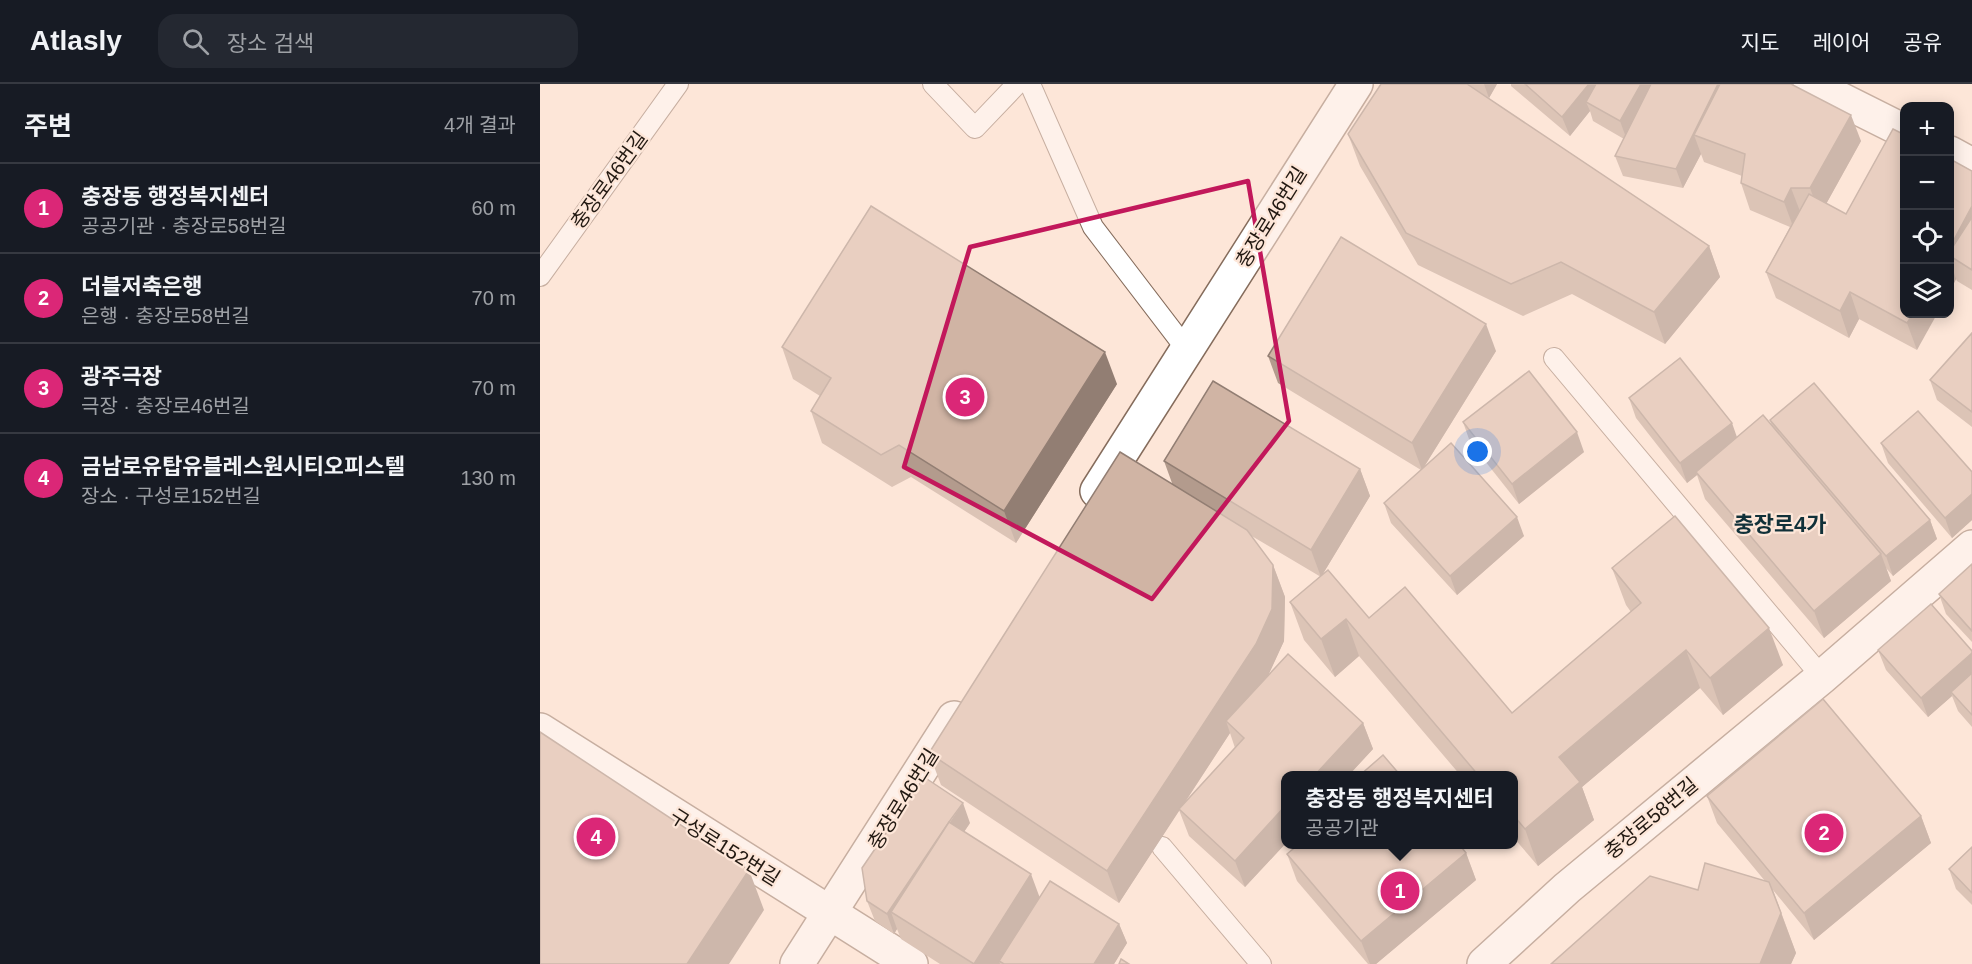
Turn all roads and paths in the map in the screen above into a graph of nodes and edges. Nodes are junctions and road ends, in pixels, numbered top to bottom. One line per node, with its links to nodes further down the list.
1 (678, 84): 10 (lane, 충장로46번길)
2 (933, 84): 3 (lane)
3 (1017, 84)
4 (1030, 84): 11 (lane)
5 (1356, 84): 11 (street, 충장로46번길)
6 (1810, 84): 7 (street)
7 (1900, 129)
8 (1954, 155): 9 (street)
9 (1972, 165)
10 (540, 276)
11 (1187, 350): 13 (street, 충장로46번길)
12 (1554, 358): 15 (lane)
13 (1079, 521)
14 (1972, 547): 15 (street, 충장로58번길)
15 (1822, 677): 23 (street, 충장로58번길)
16 (971, 692): 19 (street, 충장로46번길)
17 (540, 730): 19 (street, 구성로152번길)
18 (1162, 847): 22 (lane)
19 (831, 913): 20 (street, 충장로46번길); 21 (street, 구성로152번길)
20 (797, 964)
21 (911, 964)
22 (1261, 964)
23 (1484, 964)

